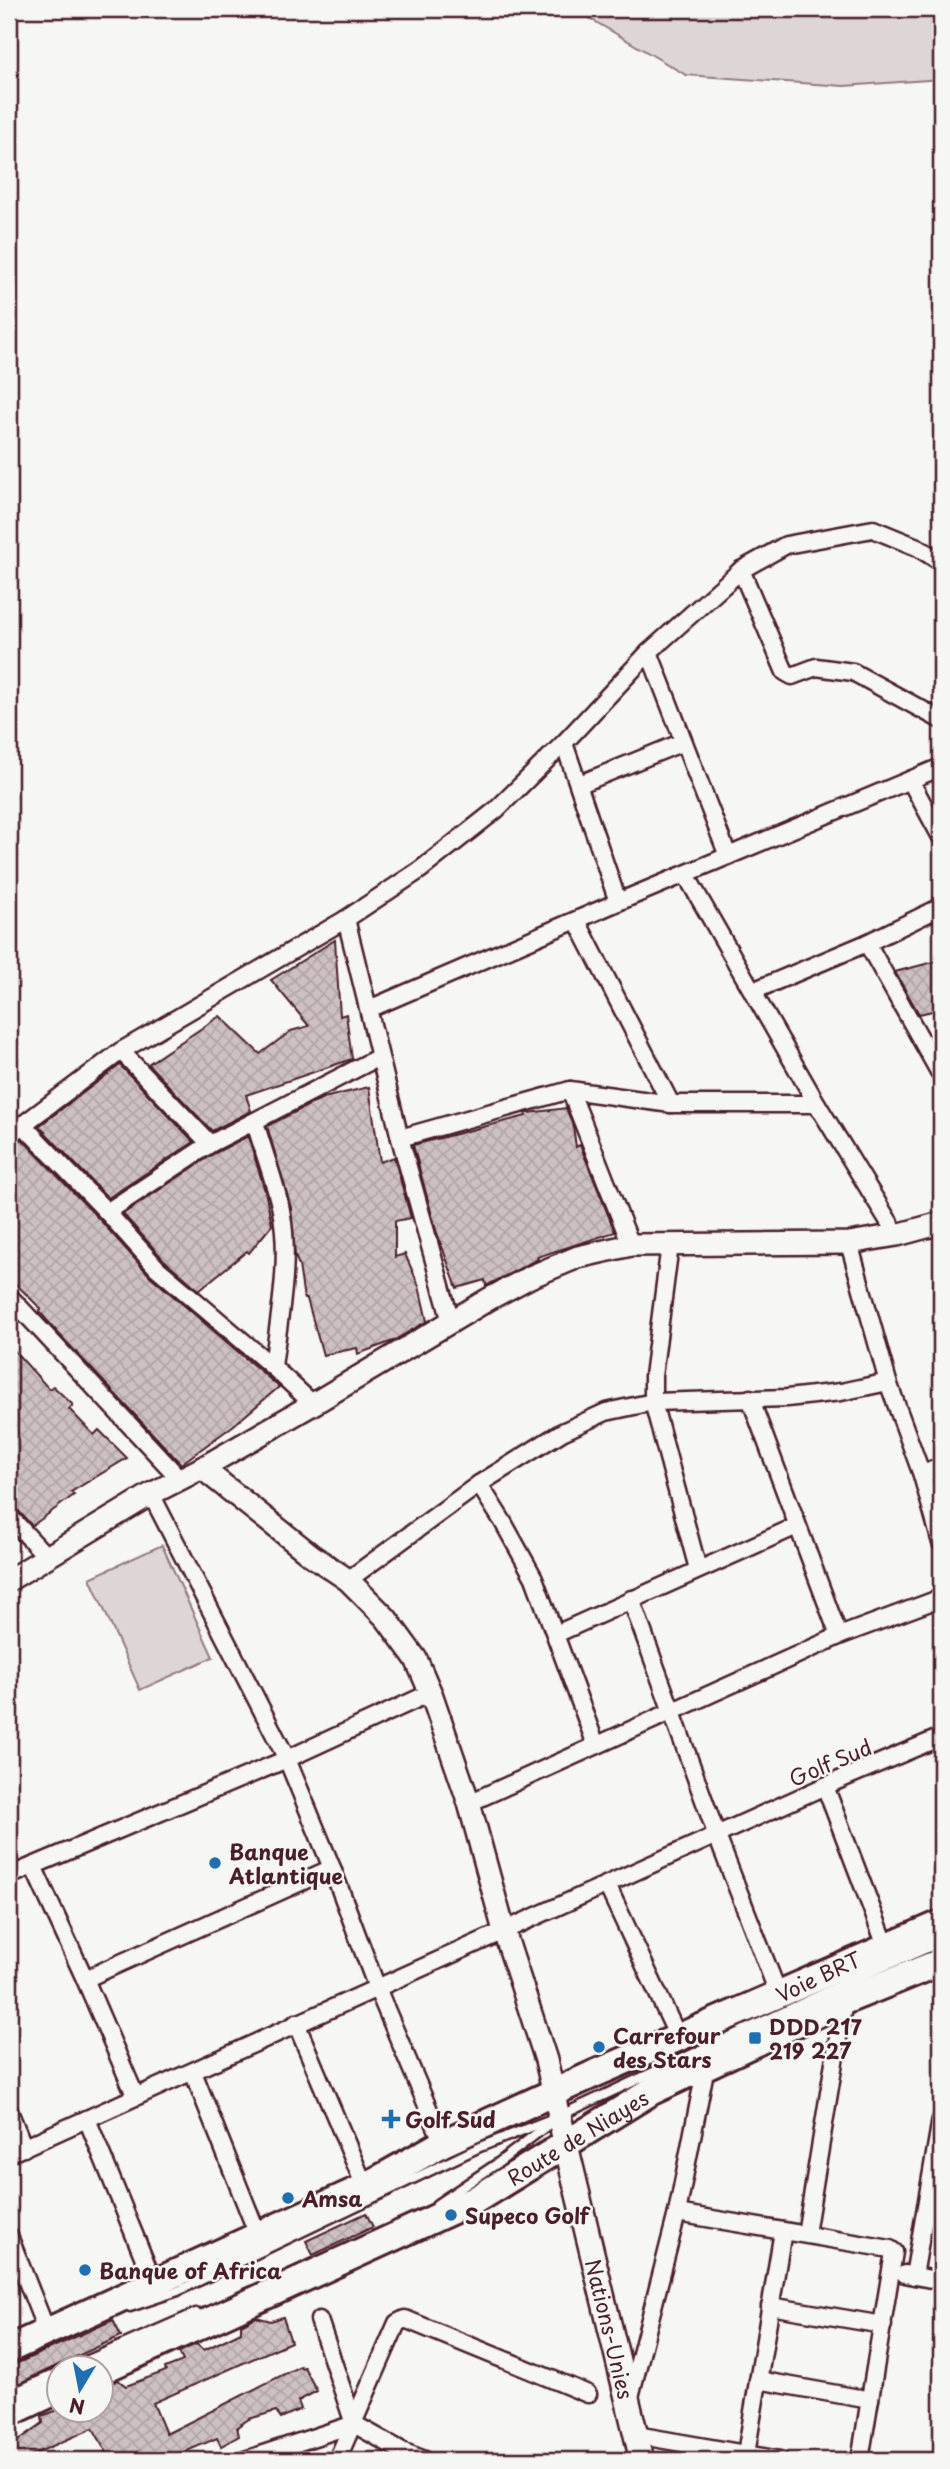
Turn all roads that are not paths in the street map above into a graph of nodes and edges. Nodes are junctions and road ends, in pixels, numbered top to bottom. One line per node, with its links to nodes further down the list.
1 (941, 562): 2 (street)
2 (741, 570): 3 (street); 4 (street)
3 (649, 652): 5 (street); 6 (street)
4 (941, 720)
5 (682, 741): 9 (street); 11 (street)
6 (564, 743): 9 (street); 15 (street)
7 (941, 767): 8 (street)
8 (910, 780): 10 (street); 11 (street)
9 (580, 784): 13 (street)
10 (941, 837)
11 (728, 856): 12 (street)
12 (686, 875): 13 (street); 18 (street)
13 (618, 902): 16 (street)
14 (941, 907): 17 (street)
15 (346, 919): 19 (street); 20 (street)
16 (577, 920): 19 (street); 25 (street)
17 (867, 943): 18 (street); 21 (street)
18 (753, 991): 26 (street)
19 (369, 1009): 22 (street)
20 (121, 1051): 28 (street); 31 (street)
21 (937, 1056): 23 (street)
22 (379, 1058): 27 (street); 30 (street)
23 (941, 1075)
24 (570, 1090): 25 (street); 30 (street); 36 (street)
25 (671, 1104): 26 (street)
26 (817, 1104): 34 (street)
27 (255, 1122): 31 (street); 40 (street)
28 (22, 1124): 29 (street); 32 (street)
29 (9, 1135)
30 (400, 1138): 39 (street)
31 (210, 1144): 32 (street)
32 (107, 1212): 40 (street)
33 (941, 1223): 34 (street)
34 (897, 1235): 35 (street)
35 (849, 1243): 37 (street); 41 (street)
36 (631, 1245): 37 (street); 39 (street)
37 (670, 1245): 43 (street)
38 (9, 1296): 48 (street)
39 (451, 1322): 44 (street)
40 (273, 1367): 44 (street)
41 (888, 1382): 42 (street); 47 (street)
42 (750, 1398): 43 (street); 52 (street)
43 (653, 1402): 49 (street); 55 (street)
44 (313, 1404): 46 (street)
45 (941, 1466): 47 (street)
46 (202, 1468): 48 (street); 57 (street)
47 (922, 1475): 53 (street)
48 (180, 1479): 50 (street)
49 (479, 1484): 57 (street); 60 (street)
50 (151, 1493): 54 (street); 66 (street)
51 (9, 1516): 54 (street)
52 (797, 1526): 55 (street); 61 (street)
53 (941, 1543)
54 (47, 1557): 56 (street)
55 (698, 1569): 59 (street)
56 (9, 1580)
57 (348, 1580): 62 (street)
58 (941, 1598): 61 (street)
59 (631, 1599): 60 (street); 63 (street)
60 (556, 1634): 65 (street)
61 (839, 1636): 63 (street)
62 (430, 1693): 66 (street); 68 (street)
63 (673, 1712): 65 (street); 69 (street)
64 (941, 1737): 67 (street, Golf Sud)
65 (596, 1745): 68 (street)
66 (287, 1759): 70 (street); 71 (street)
67 (825, 1786): 69 (street, Golf Sud); 77 (street)
68 (469, 1803): 75 (street)
69 (717, 1836): 73 (street, Golf Sud); 81 (street)
70 (33, 1866): 72 (street); 79 (street)
71 (332, 1868): 79 (street); 80 (street)
72 (9, 1876)
73 (607, 1885): 75 (street, Golf Sud); 84 (street)
74 (941, 1924): 77 (main road, Route de Niayes)
75 (505, 1931): 80 (street, Golf Sud); 88 (street)
76 (941, 1942): 88 (lane, Voie BRT)
77 (886, 1946): 81 (main road, Route de Niayes)
78 (941, 1962): 82 (main road, Route de Niayes)
79 (85, 1979): 87 (street)
80 (377, 1988): 83 (street, Golf Sud); 93 (street)
81 (778, 1993): 84 (main road, Route de Niayes)
82 (844, 2001): 85 (main road, Route de Niayes); 99 (street)
83 (296, 2023): 86 (street, Golf Sud); 95 (street)
84 (679, 2039): 88 (main road, Route de Niayes)
85 (706, 2066): 92 (main road, Route de Niayes); 97 (street)
86 (193, 2072): 87 (street, Golf Sud); 100 (street)
87 (135, 2095): 90 (street, Golf Sud)
88 (556, 2105): 92 (main road, Nations-Unies); 93 (main road, Route de Niayes); 96 (lane, Voie BRT); 107 (lane, Voie BRT)
89 (9, 2111): 94 (street)
90 (87, 2119): 94 (street, Golf Sud); 105 (street)
91 (941, 2119): 103 (street)
92 (565, 2142): 114 (main road, Route de Niayes); 121 (main road, Nations-Unies)
93 (443, 2143): 95 (main road, Route de Niayes)
94 (16, 2151)
95 (365, 2187): 100 (main road, Route de Niayes)
96 (430, 2207)
97 (677, 2213): 98 (street); 121 (street)
98 (783, 2231): 99 (street); 106 (street)
99 (806, 2234): 102 (street)
100 (258, 2235): 105 (main road, Route de Niayes)
101 (9, 2236): 111 (street)
102 (892, 2273): 103 (street); 110 (street)
103 (914, 2276): 104 (street)
104 (941, 2281)
105 (154, 2283): 111 (main road, Route de Niayes)
106 (770, 2306): 110 (street); 116 (street)
107 (122, 2310)
108 (202, 2310): 113 (lane)
109 (319, 2320): 123 (street)
110 (883, 2325): 120 (street)
111 (47, 2332): 112 (main road, Route de Niayes)
112 (9, 2349)
113 (102, 2354)
114 (116, 2364)
115 (46, 2378): 118 (lane)
116 (758, 2380): 120 (street); 125 (street)
117 (587, 2393): 123 (street)
118 (9, 2395)
119 (46, 2396): 122 (main road)
120 (870, 2400): 131 (street)
121 (628, 2403): 124 (main road, Nations-Unies)
122 (9, 2413)
123 (354, 2424): 126 (street); 127 (street); 128 (street)
124 (636, 2435): 125 (street); 129 (main road, Nations-Unies)
125 (746, 2454): 130 (street)
126 (245, 2460)
127 (337, 2460)
128 (425, 2460)
129 (642, 2460)
130 (780, 2460)
131 (860, 2460)

